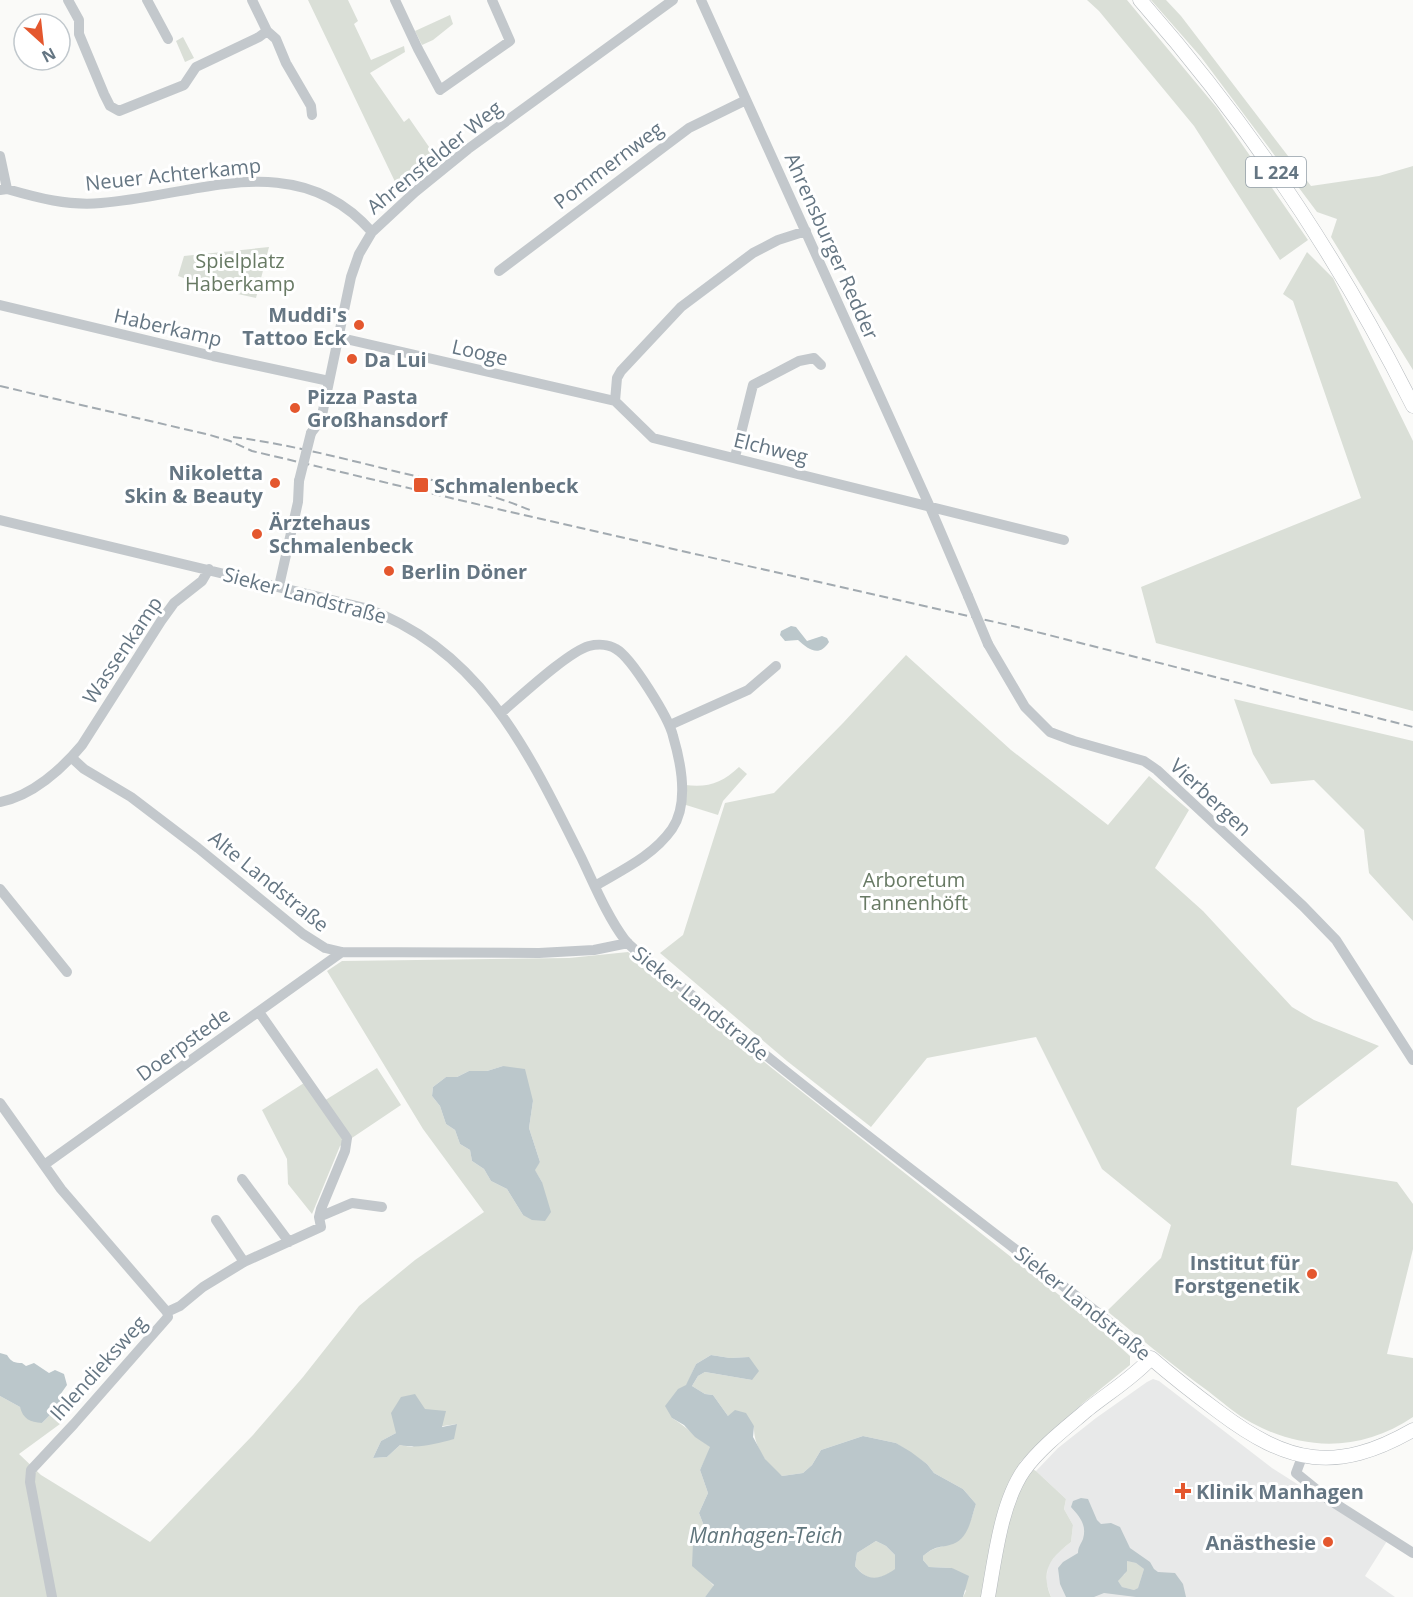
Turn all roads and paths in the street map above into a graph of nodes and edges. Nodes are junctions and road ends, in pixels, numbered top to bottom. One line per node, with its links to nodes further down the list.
1 (68, 0): 9 (street)
2 (147, 0): 10 (street)
3 (252, 0): 9 (street)
4 (395, 0): 5 (street)
5 (492, 0)
6 (673, 0): 15 (street, Ahrensfelder Weg)
7 (701, 0): 11 (street, Ahrensburger Redder)
8 (1140, 0): 23 (main road, L 224)
9 (267, 31): 12 (street)
10 (168, 39)
11 (746, 100): 16 (street, Ahrensburger Redder); 17 (street, Pommernweg)
12 (312, 115)
13 (0, 156): 14 (street)
14 (3, 189): 15 (street, Neuer Achterkamp)
15 (372, 231): 19 (street, Ahrensfelder Weg)
16 (806, 231): 22 (street); 25 (street, Ahrensburger Redder)
17 (499, 271)
18 (0, 305): 21 (street, Haberkamp)
19 (337, 337): 21 (street, Ahrensfelder Weg); 22 (street, Looge)
20 (821, 365): 24 (street)
21 (329, 381): 29 (street, Ahrensfelder Weg, bridge)
22 (615, 401): 24 (street, Elchweg)
23 (1413, 406)
24 (735, 458): 25 (street, Elchweg)
25 (930, 507): 27 (street); 30 (street, Ahrensburger Redder)
26 (0, 520): 28 (street, Sieker Landstraße)
27 (1064, 540)
28 (209, 569): 29 (street, Sieker Landstraße); 34 (street, Wassenkamp)
29 (279, 586): 32 (street, Sieker Landstraße)
30 (968, 596): 42 (street, Vierbergen, bridge)
31 (776, 666): 33 (street)
32 (502, 712): 33 (street); 36 (street, Sieker Landstraße)
33 (670, 726): 36 (street)
34 (72, 758): 35 (street); 39 (street, Alte Landstraße)
35 (0, 802)
36 (595, 886): 38 (street, Sieker Landstraße)
37 (0, 889): 40 (street)
38 (628, 943): 39 (street, Alte Landstraße); 52 (street, Sieker Landstraße)
39 (342, 952): 41 (street, Doerpstede)
40 (67, 972)
41 (259, 1012): 44 (street, Doerpstede); 47 (street)
42 (1413, 1060)
43 (0, 1103): 44 (street, Ihlendieksweg)
44 (44, 1165): 51 (street, Ihlendieksweg)
45 (243, 1179): 49 (street)
46 (382, 1207): 47 (street)
47 (319, 1217): 49 (street)
48 (216, 1220): 50 (street)
49 (289, 1242): 50 (street)
50 (244, 1262): 51 (street)
51 (167, 1312): 56 (street, Ihlendieksweg)
52 (1151, 1358): 54 (main road, Sieker Landstraße); 57 (main road)
53 (1413, 1430): 54 (main road, Sieker Landstraße)
54 (1302, 1457): 55 (street)
55 (1413, 1553)
56 (52, 1597)
57 (988, 1597)

